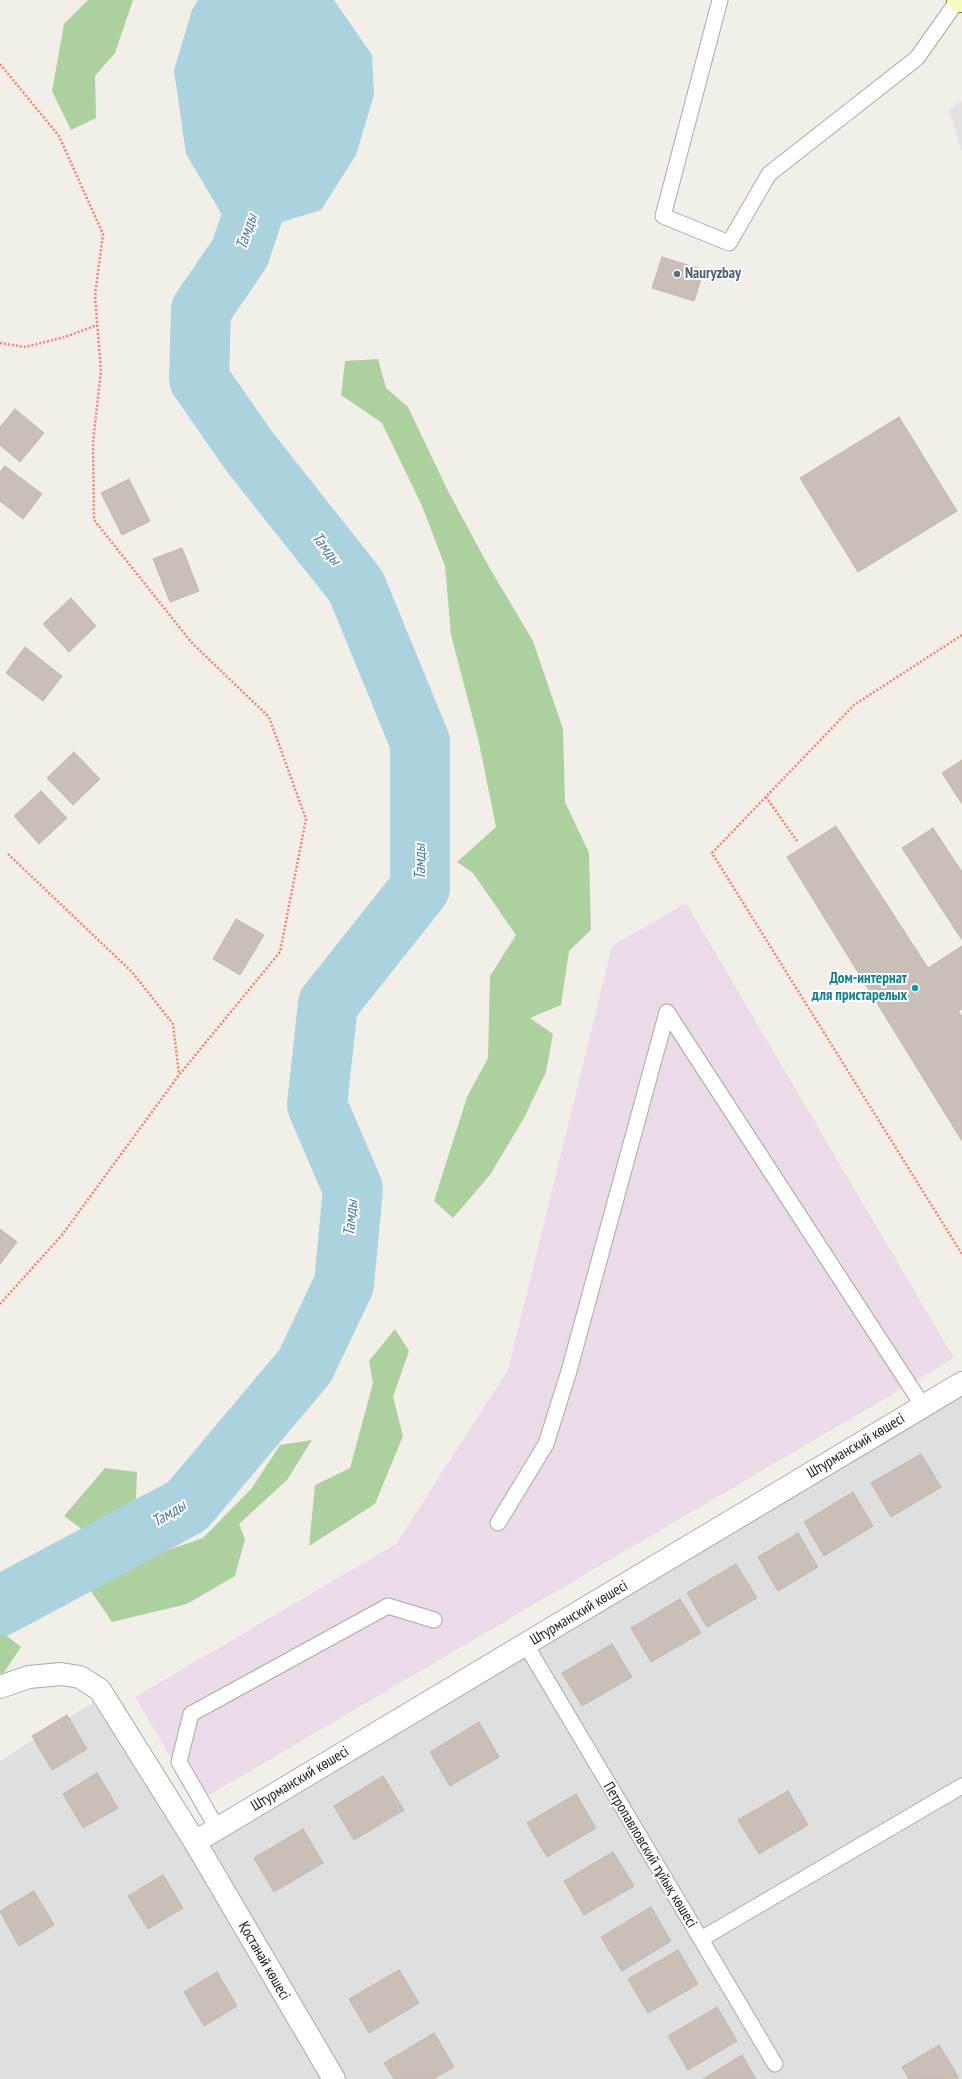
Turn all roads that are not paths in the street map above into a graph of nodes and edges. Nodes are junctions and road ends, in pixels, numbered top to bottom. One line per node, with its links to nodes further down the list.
1 (720, 0): 2 (lane)
2 (958, 0): 3 (main road)
3 (962, 1)
4 (962, 1383): 5 (street, Штурманский көшесі)
5 (923, 1406): 6 (lane); 8 (street, Штурманский көшесі)
6 (498, 1524)
7 (434, 1620): 11 (lane)
8 (526, 1645): 11 (street, Штурманский көшесі); 13 (lane, Петропавловский тұйық көшесі)
9 (0, 1687): 12 (street, Қостанай көшесі)
10 (962, 1786): 13 (lane)
11 (217, 1828): 12 (street, Штурманский көшесі)
12 (195, 1842): 15 (street, Қостанай көшесі)
13 (701, 1939): 14 (lane, Петропавловский тұйық көшесі)
14 (775, 2064)
15 (334, 2079)

